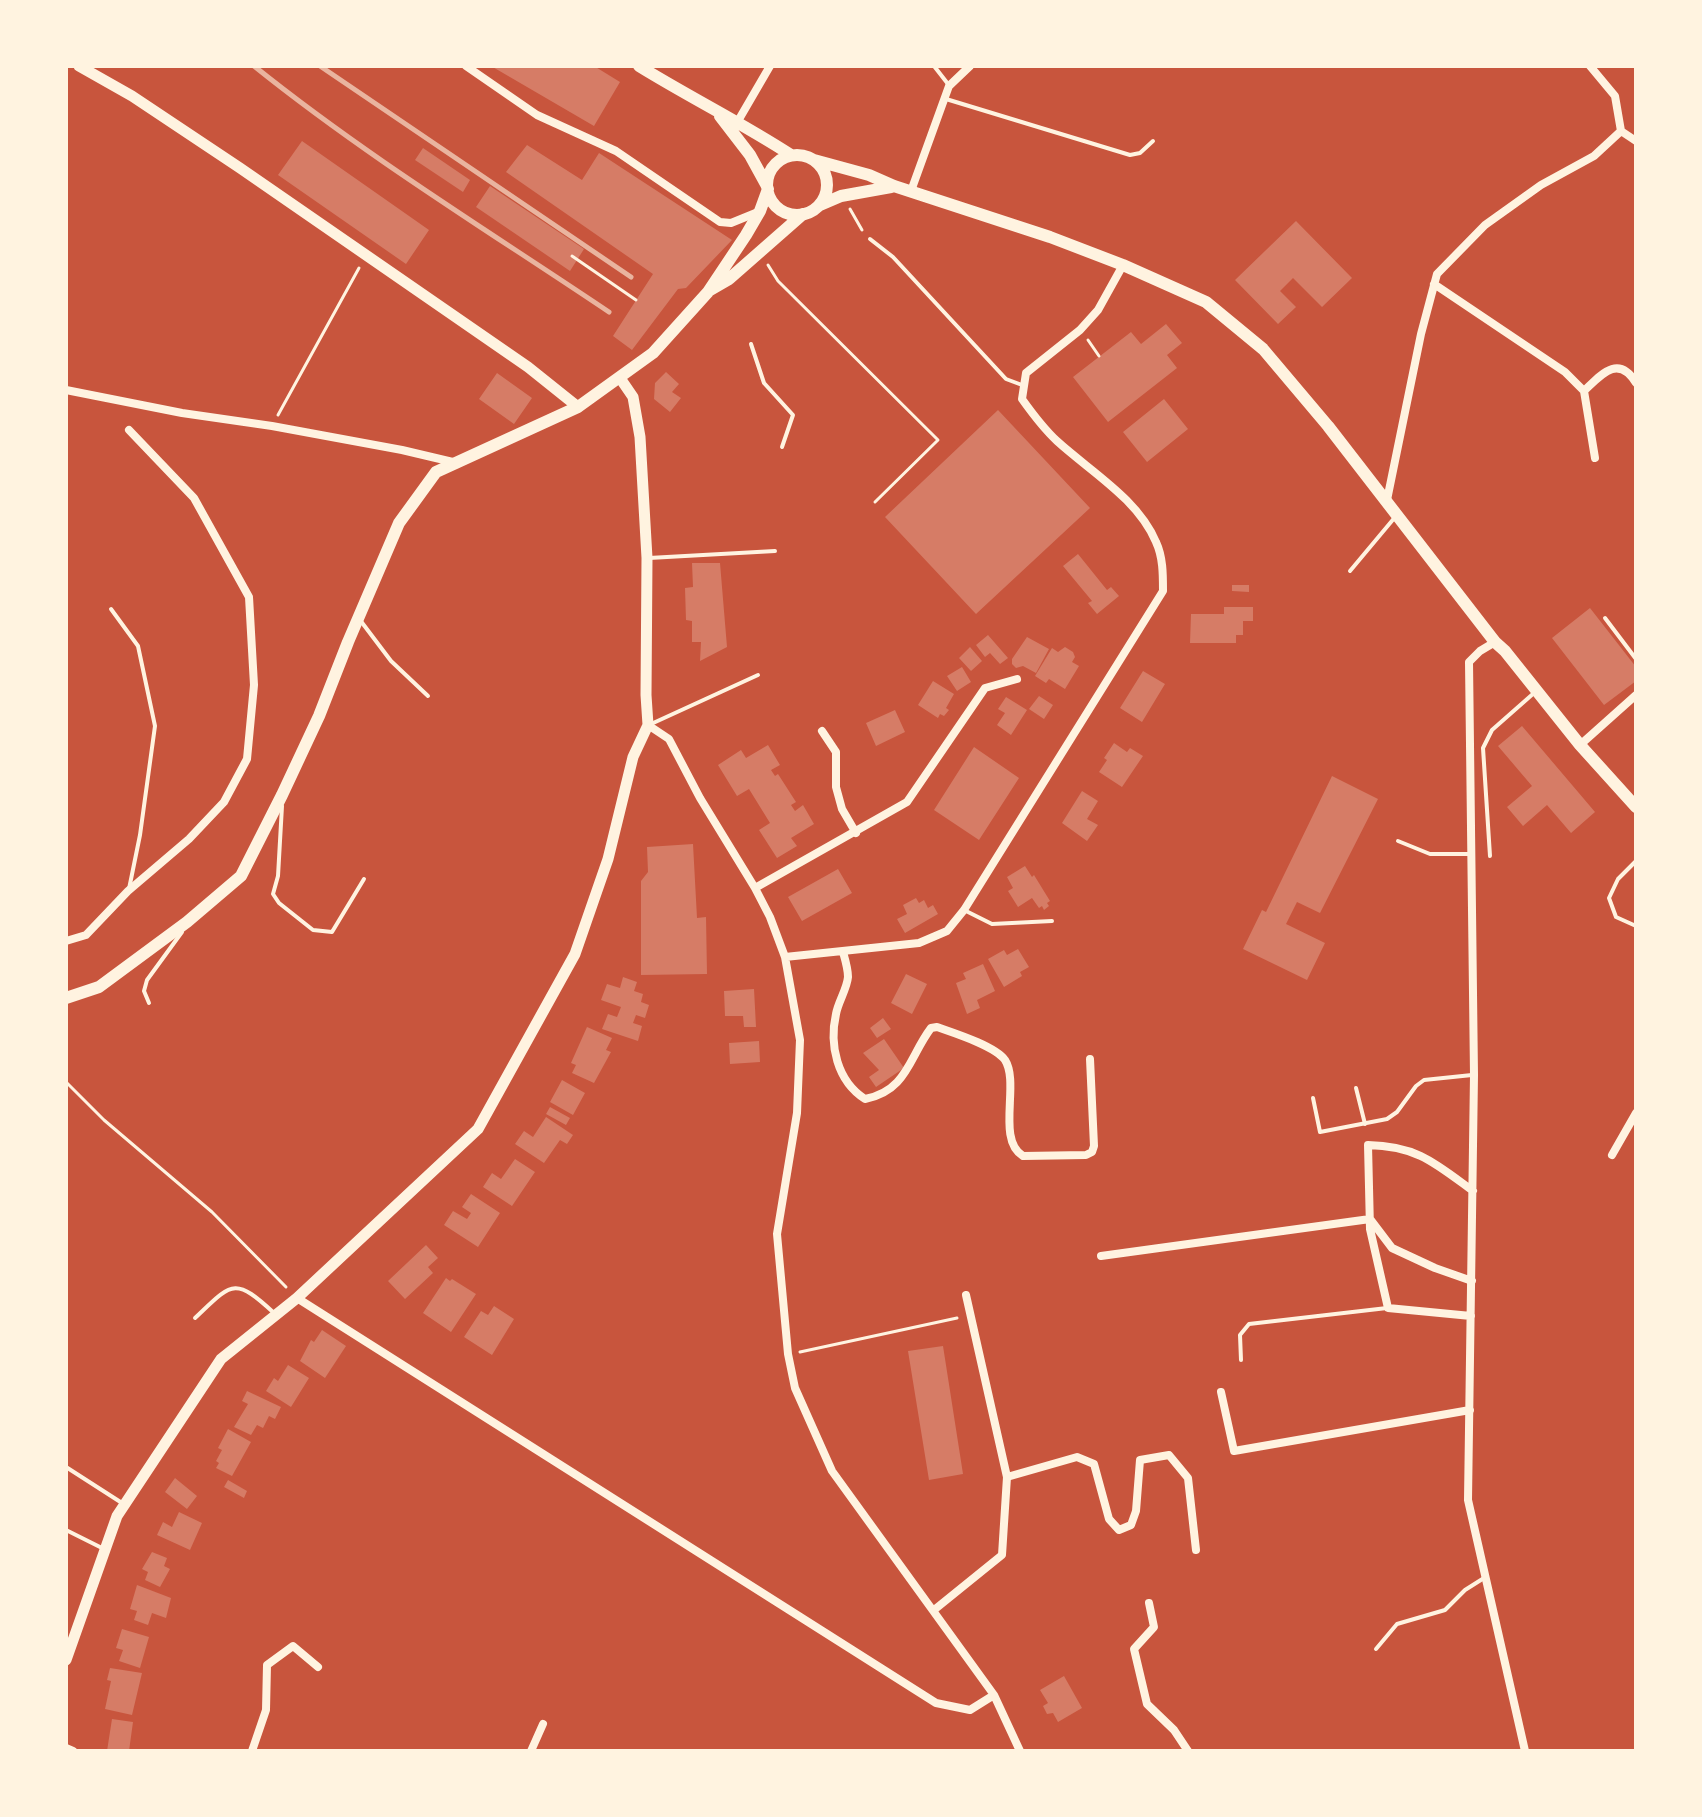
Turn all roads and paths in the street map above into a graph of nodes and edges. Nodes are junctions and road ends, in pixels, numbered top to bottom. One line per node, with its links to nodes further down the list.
1 (79, 66): 25 (street)
2 (466, 66): 21 (street)
3 (639, 66): 10 (main road)
4 (770, 66): 11 (street)
5 (934, 66): 8 (lane)
6 (970, 66): 8 (street)
7 (1590, 66): 12 (street)
8 (949, 86): 9 (street)
9 (944, 98): 13 (lane); 19 (street)
10 (719, 114): 11 (main road); 18 (main road)
11 (738, 121): 15 (main road)
12 (1621, 131): 14 (street); 28 (street)
13 (1153, 141)
14 (1636, 141)
15 (791, 155): 16 (main road); 18 (main road)
16 (814, 160): 17 (main road); 20 (main road)
17 (894, 186): 19 (main road); 20 (main road)
18 (767, 187): 21 (main road); 22 (main road)
19 (911, 191): 27 (main road)
20 (818, 205): 22 (main road)
21 (760, 211): 29 (main road)
22 (803, 214): 24 (main road)
23 (870, 239): 36 (lane)
24 (766, 246): 29 (main road); 46 (path)
25 (366, 256): 39 (street); 40 (path)
26 (572, 256): 30 (path)
27 (1123, 265): 36 (street); 45 (main road)
28 (1434, 284): 38 (street); 45 (street)
29 (708, 292): 34 (main road)
30 (636, 300)
31 (751, 344): 42 (lane)
32 (1091, 345): 33 (path)
33 (1099, 356)
34 (620, 378): 39 (main road); 49 (street)
35 (1636, 383): 38 (street)
36 (1022, 385): 74 (street)
37 (66, 390): 40 (street)
38 (1584, 391): 43 (street)
39 (578, 407): 44 (main road)
40 (272, 426): 44 (street)
41 (129, 430): 73 (street)
42 (782, 447)
43 (1595, 458)
44 (458, 463): 52 (main road)
45 (1387, 500): 47 (main road)
46 (875, 502)
47 (1397, 514): 50 (lane); 54 (main road)
48 (775, 551): 49 (lane)
49 (647, 558): 61 (street)
50 (1350, 571)
51 (111, 609): 73 (lane)
52 (358, 618): 60 (lane); 64 (main road)
53 (1605, 618): 55 (lane)
54 (1495, 642): 58 (main road); 68 (street)
55 (1636, 659)
56 (758, 675): 61 (lane)
57 (1017, 679): 66 (street)
58 (1536, 691): 63 (main road); 69 (lane)
59 (1636, 695): 63 (street)
60 (428, 696)
61 (648, 725): 72 (street); 96 (street)
62 (822, 731): 66 (street)
63 (1580, 745): 65 (main road)
64 (282, 795): 71 (lane); 76 (main road)
65 (1636, 807)
66 (856, 833): 72 (street)
67 (1398, 841): 68 (lane)
68 (1472, 854): 84 (street)
69 (1490, 856)
70 (1636, 861): 77 (lane)
71 (364, 879)
72 (755, 888): 80 (street)
73 (128, 891): 78 (street)
74 (964, 910): 75 (lane); 79 (street)
75 (1052, 921)
76 (187, 922): 81 (main road); 82 (lane)
77 (1636, 926)
78 (66, 941)
79 (843, 952): 80 (street); 83 (street)
80 (785, 957): 102 (street)
81 (66, 998)
82 (149, 1003)
83 (1090, 1059)
84 (1474, 1075): 89 (lane); 91 (street)
85 (66, 1082): 96 (path)
86 (1356, 1088): 89 (lane)
87 (1313, 1098): 89 (lane)
88 (1636, 1113): 90 (street)
89 (1365, 1124)
90 (1612, 1155)
91 (1473, 1191): 92 (street); 94 (street)
92 (1370, 1219): 93 (street); 94 (street); 97 (street)
93 (1101, 1256)
94 (1472, 1281): 100 (street)
95 (966, 1295): 99 (street)
96 (297, 1298): 98 (street); 118 (street)
97 (1388, 1308): 100 (street); 103 (lane)
98 (276, 1315): 101 (lane); 108 (street)
99 (970, 1315): 102 (path); 107 (street)
100 (1471, 1316): 105 (street)
101 (195, 1318)
102 (788, 1354): 114 (street)
103 (1241, 1360)
104 (1221, 1392): 105 (street)
105 (1470, 1410): 112 (street)
106 (66, 1467): 108 (lane)
107 (1007, 1477): 111 (street); 114 (street)
108 (124, 1504): 110 (street)
109 (66, 1530): 110 (lane)
110 (106, 1550): 116 (street)
111 (1196, 1550)
112 (1486, 1577): 115 (lane); 126 (street)
113 (1149, 1603): 125 (street)
114 (934, 1610): 118 (street)
115 (1376, 1649)
116 (67, 1652)
117 (318, 1667): 122 (street)
118 (994, 1695): 124 (street)
119 (543, 1724): 123 (street)
120 (66, 1748): 121 (street)
121 (73, 1751)
122 (252, 1751)
123 (531, 1751)
124 (1020, 1751)
125 (1188, 1751)
126 (1525, 1751)

